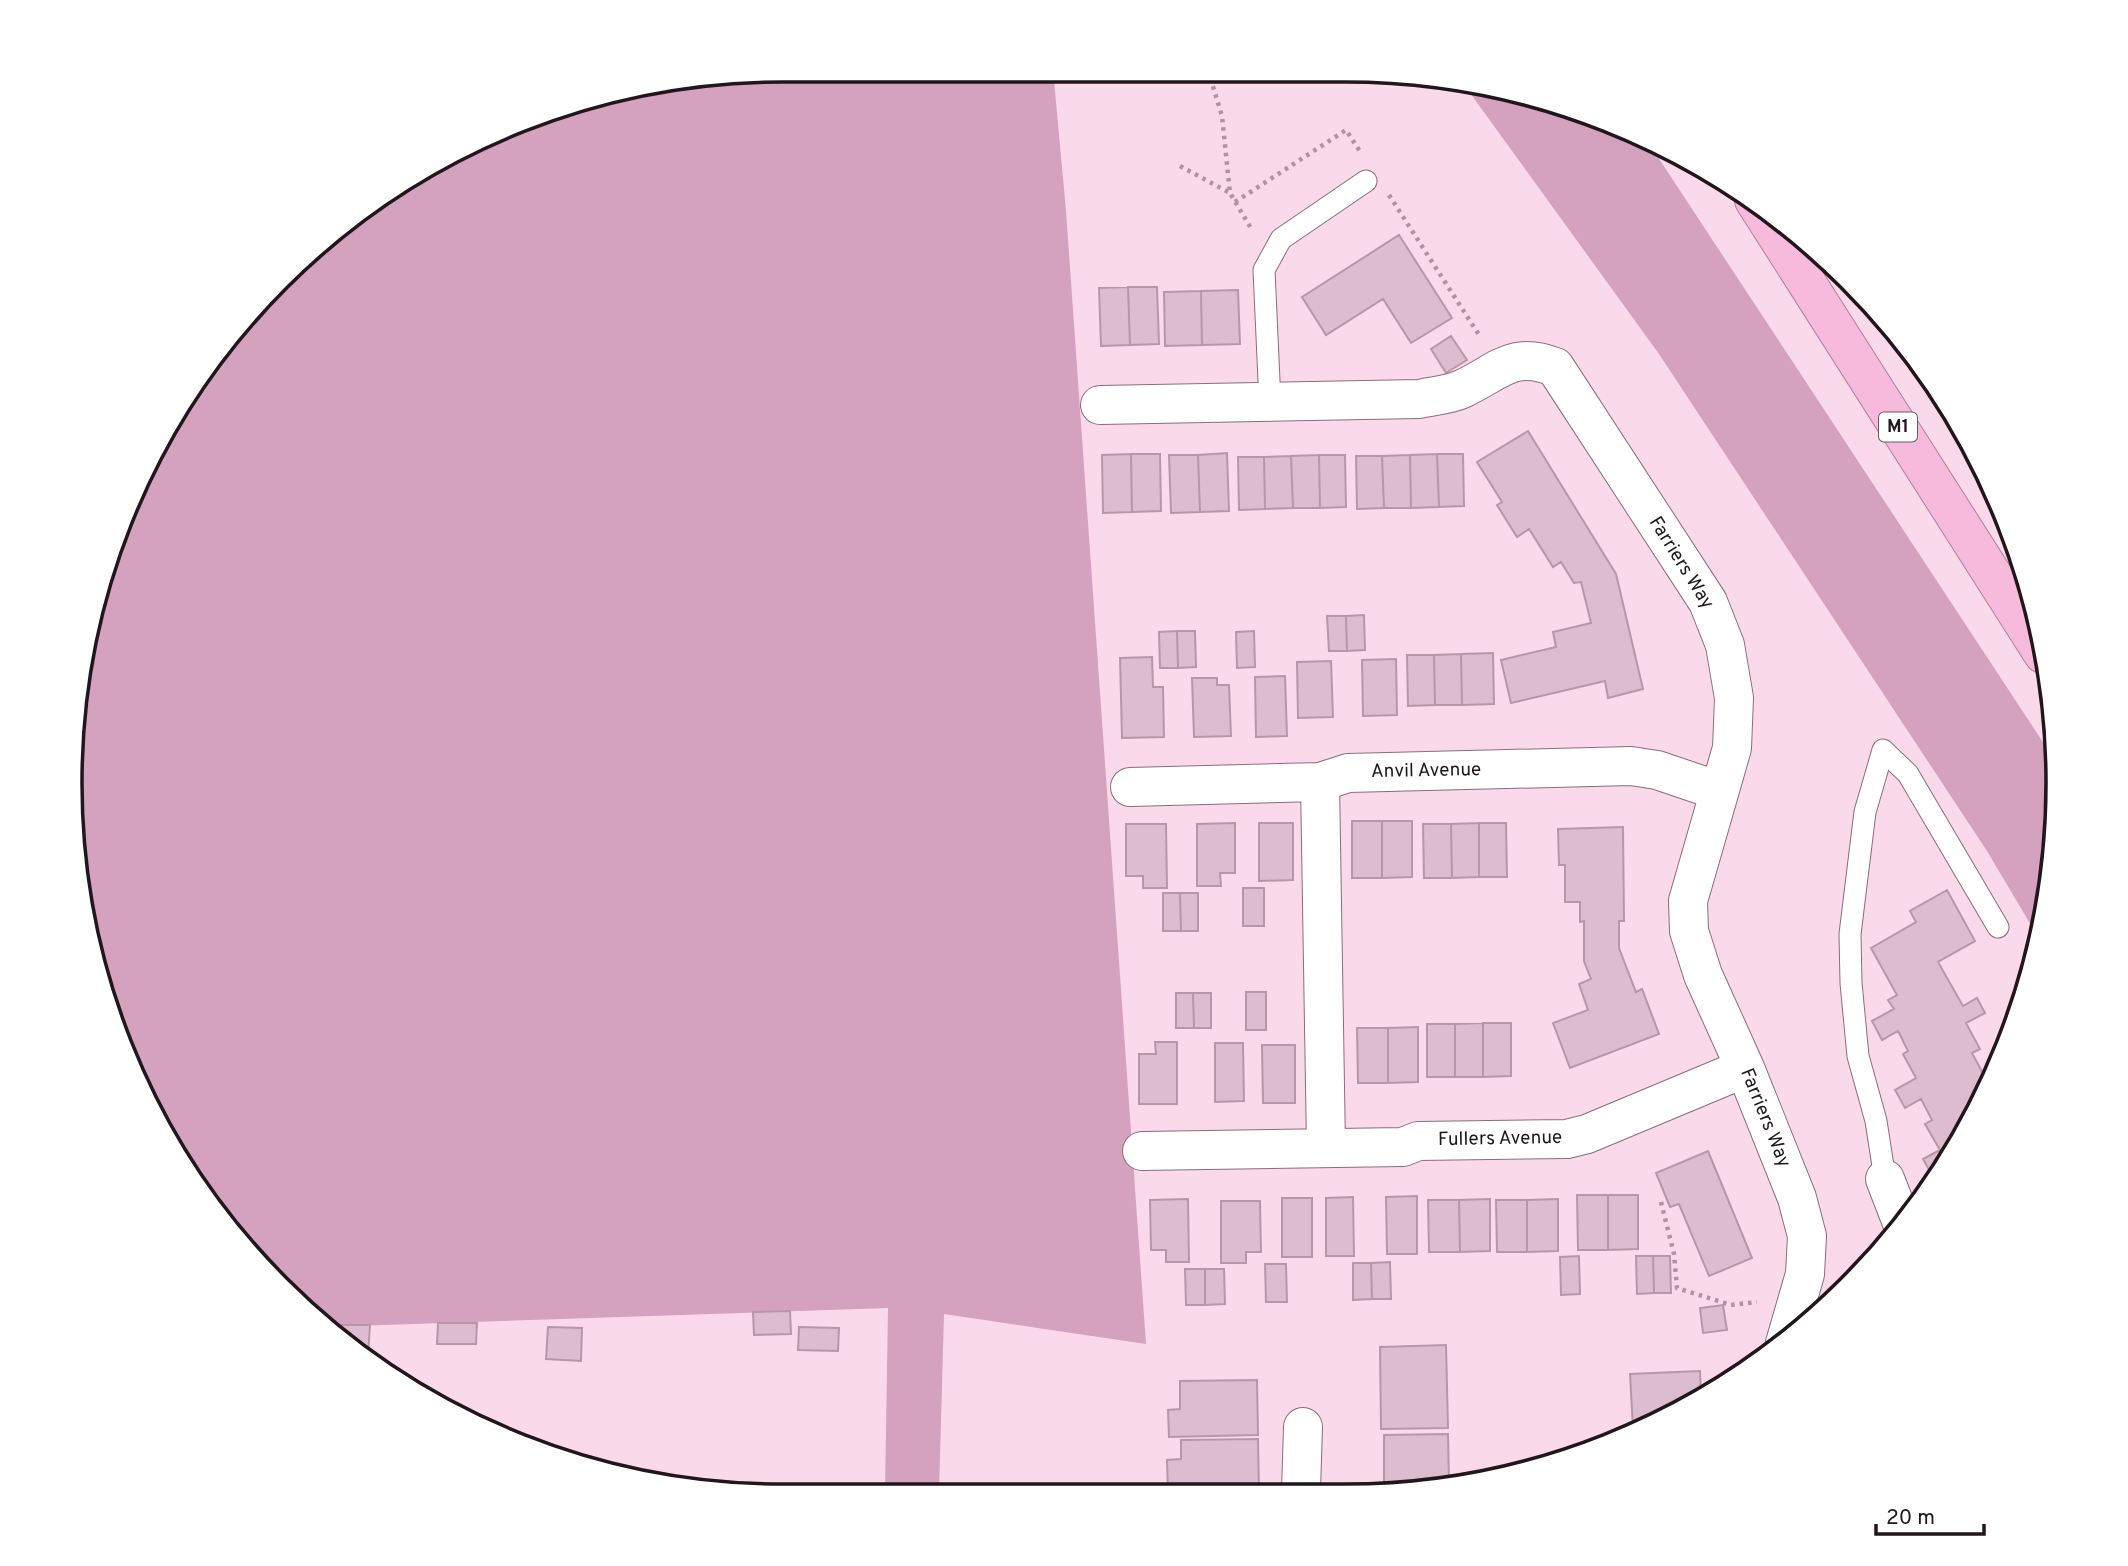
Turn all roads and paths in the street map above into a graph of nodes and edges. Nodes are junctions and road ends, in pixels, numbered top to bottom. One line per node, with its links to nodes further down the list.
1 (1212, 82): 5 (path)
2 (1361, 153): 5 (path)
3 (1180, 166): 5 (path)
4 (1375, 184): 7 (path); 8 (lane)
5 (1230, 192)
6 (1771, 226): 10 (highway, M1)
7 (1500, 368): 8 (street, Farriers Way); 13 (street, Farriers Way)
8 (1270, 403): 9 (street, Farriers Way)
9 (1100, 405)
10 (2029, 632)
11 (1320, 782): 12 (street, Anvil Avenue); 13 (street, Anvil Avenue); 16 (street)
12 (1130, 787)
13 (1719, 792): 15 (street, Farriers Way)
14 (1998, 927): 18 (lane)
15 (1745, 1068): 16 (street, Fullers Avenue); 22 (street, Farriers Way)
16 (1326, 1147): 17 (street, Fullers Avenue)
17 (1142, 1151)
18 (1885, 1179): 20 (street)
19 (1661, 1202): 21 (path)
20 (1898, 1213)
21 (1759, 1302)
22 (1791, 1324)
23 (1303, 1427): 24 (street)
24 (1301, 1484)

